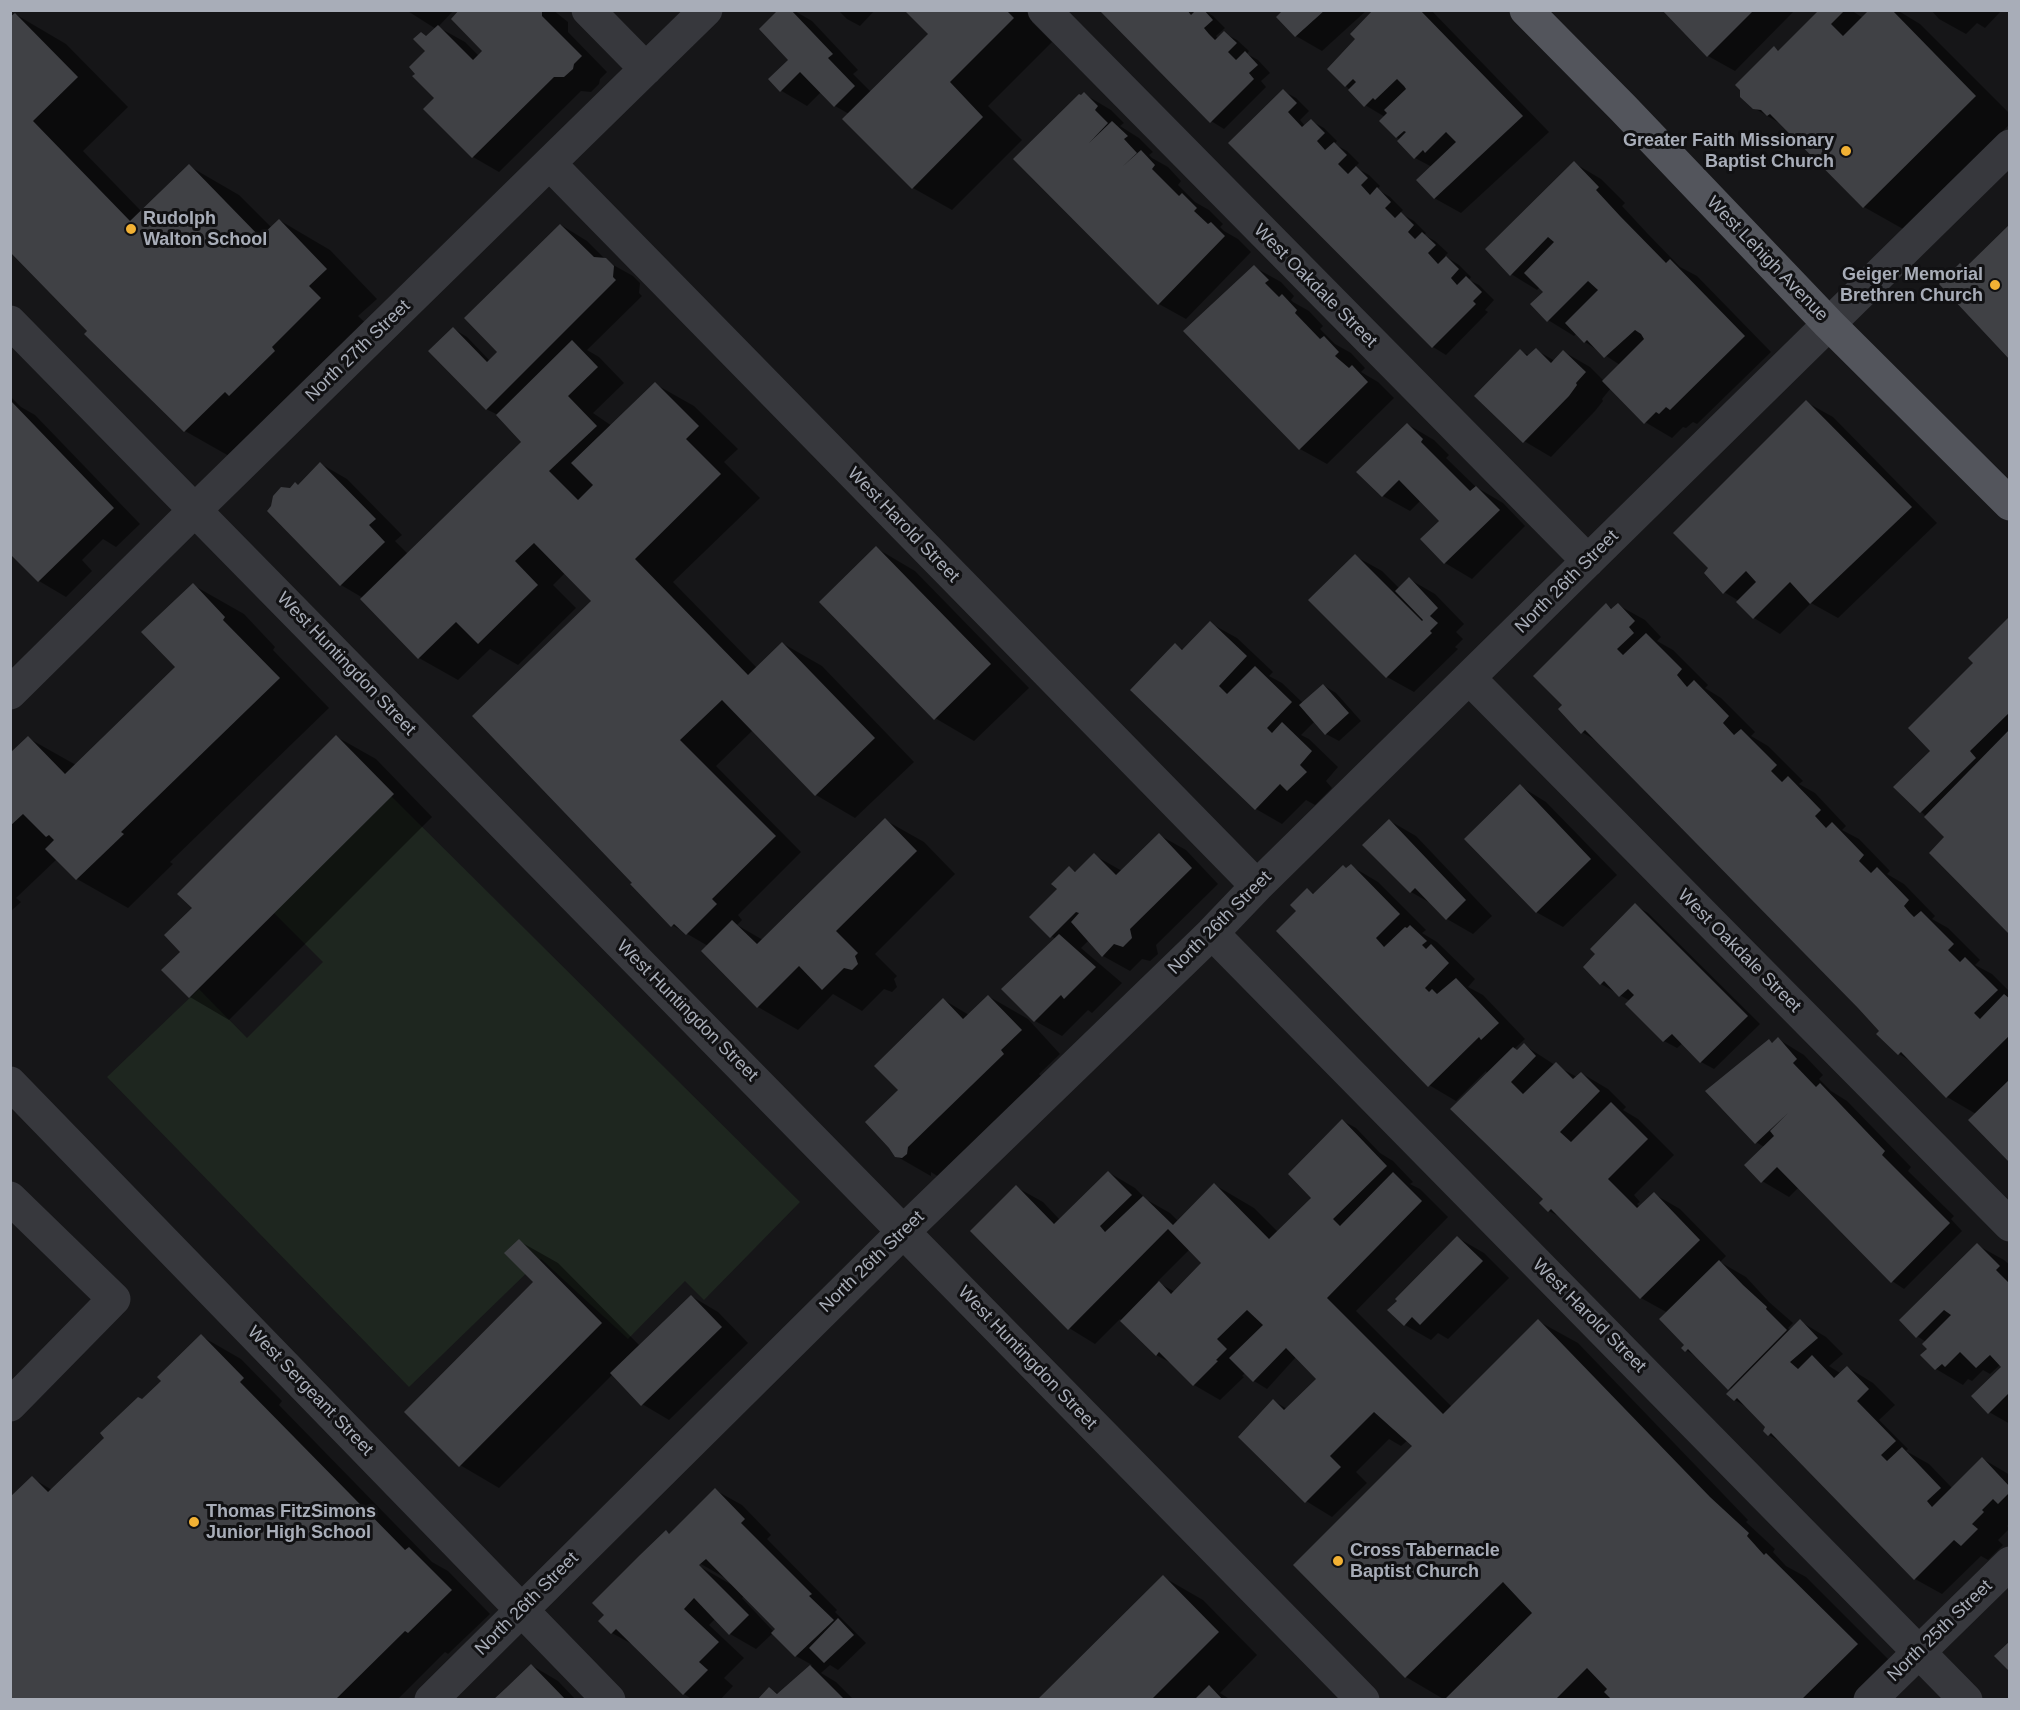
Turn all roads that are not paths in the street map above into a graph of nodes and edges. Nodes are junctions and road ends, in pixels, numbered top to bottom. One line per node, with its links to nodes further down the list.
1 (588, 10): 5 (street)
2 (706, 10): 5 (street, North 27th Street)
3 (1044, 10): 12 (street, West Oakdale Street)
4 (1526, 10): 9 (main road, West Lehigh Avenue)
5 (646, 69): 7 (street, North 27th Street)
6 (2010, 146): 9 (street, North 26th Street)
7 (550, 164): 11 (street, North 27th Street); 15 (street, West Harold Street)
8 (10, 322): 11 (street, West Huntingdon Street)
9 (1829, 324): 10 (main road, West Lehigh Avenue); 12 (street, North 26th Street)
10 (2010, 504)
11 (195, 510): 14 (street, North 27th Street); 20 (street, West Huntingdon Street)
12 (1588, 561): 13 (street, North 26th Street)
13 (1470, 678): 15 (street, North 26th Street); 19 (street, West Oakdale Street)
14 (10, 693)
15 (1257, 886): 16 (street, North 26th Street)
16 (1212, 933): 20 (street, North 26th Street); 24 (street, West Harold Street)
17 (10, 1083): 23 (street, West Sergeant Street)
18 (10, 1198): 21 (street)
19 (2010, 1225)
20 (904, 1231): 23 (street, North 26th Street); 27 (street, West Huntingdon Street)
21 (10, 1405)
22 (2010, 1563): 24 (street, North 25th Street)
23 (521, 1609): 25 (street, North 26th Street); 26 (street, West Sergeant Street)
24 (1918, 1652): 28 (street, North 25th Street); 29 (street, West Harold Street)
25 (431, 1700)
26 (609, 1700)
27 (1363, 1700)
28 (1870, 1700)
29 (1966, 1700)

